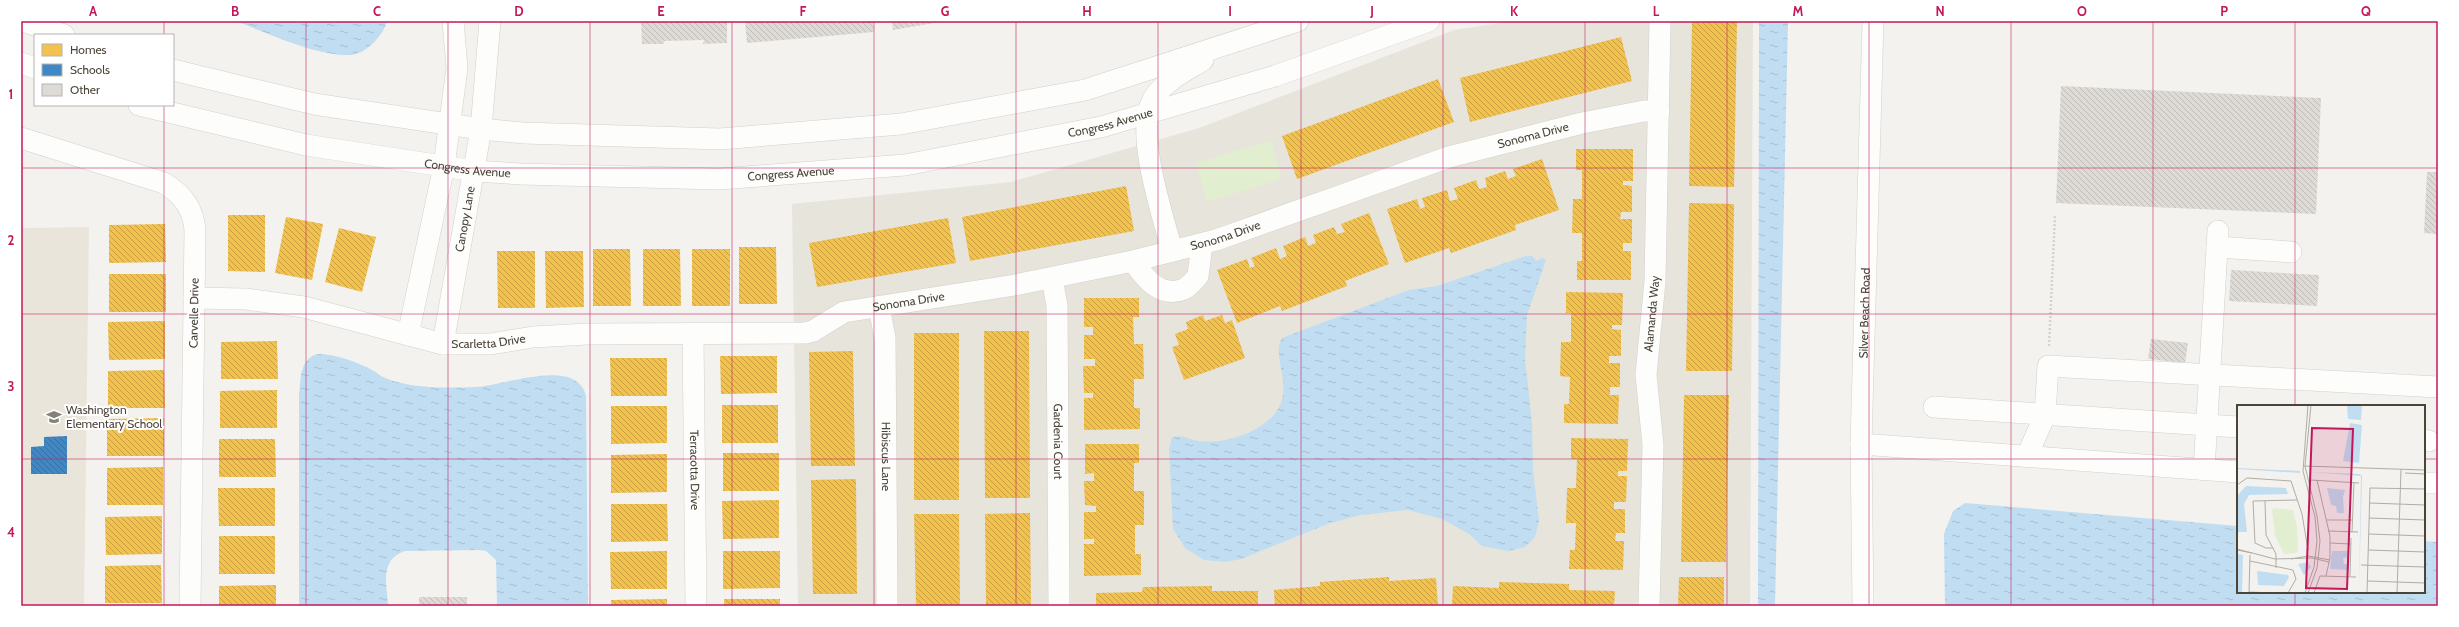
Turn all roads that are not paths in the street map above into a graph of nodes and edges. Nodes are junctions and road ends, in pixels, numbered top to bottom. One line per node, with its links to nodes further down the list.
1 (22, 21): 8 (street)
2 (454, 21): 16 (street)
3 (490, 21): 17 (street, Canopy Lane)
4 (1298, 21): 9 (street)
5 (1429, 21): 15 (street, Congress Avenue)
6 (1660, 21): 14 (street, Alamanda Way)
7 (1872, 21): 40 (street, Silver Beach Road)
8 (61, 34)
9 (1226, 45): 15 (street); 17 (street)
10 (21, 63): 11 (street)
11 (34, 68)
12 (174, 70): 16 (street)
13 (143, 106): 19 (street, Congress Avenue)
14 (1659, 111): 21 (street, Sonoma Drive); 50 (street, Alamanda Way)
15 (1148, 114): 20 (street, Congress Avenue); 22 (street)
16 (449, 125): 17 (street); 19 (street)
17 (481, 129): 20 (street, Canopy Lane)
18 (21, 138): 28 (street, Carvelle Drive)
19 (444, 166): 20 (street, Congress Avenue); 25 (street)
20 (475, 171): 26 (street, Canopy Lane)
21 (1202, 244): 22 (street, Sonoma Drive); 24 (street)
22 (1172, 251): 24 (street, Sonoma Drive)
23 (2291, 252): 34 (street)
24 (1133, 261): 27 (street, Sonoma Drive)
25 (423, 265): 26 (street); 32 (street)
26 (456, 270): 33 (street, Canopy Lane)
27 (1052, 278): 29 (street, Sonoma Drive); 49 (street, Gardenia Court)
28 (194, 298): 32 (street, Scarletta Drive); 46 (street, Carvelle Drive)
29 (879, 308): 31 (street, Sonoma Drive); 48 (street, Hibiscus Lane)
30 (693, 334): 31 (street, Scarletta Drive); 33 (street, Scarletta Drive); 47 (street, Terracotta Drive)
31 (788, 334)
32 (408, 336): 33 (street, Scarletta Drive)
33 (443, 344)
34 (2209, 375): 35 (street); 37 (street); 38 (street)
35 (2438, 387)
36 (1934, 407): 37 (street)
37 (2045, 415): 38 (street); 41 (street)
38 (2206, 424): 39 (street); 42 (street)
39 (2237, 427)
40 (1861, 444): 41 (street); 51 (street, Silver Beach Road)
41 (2027, 456): 42 (street)
42 (2204, 470): 43 (street)
43 (2237, 472)
44 (2425, 483): 45 (street)
45 (2438, 483)
46 (190, 606)
47 (696, 606)
48 (887, 606)
49 (1059, 606)
50 (1649, 606)
51 (1863, 606)

